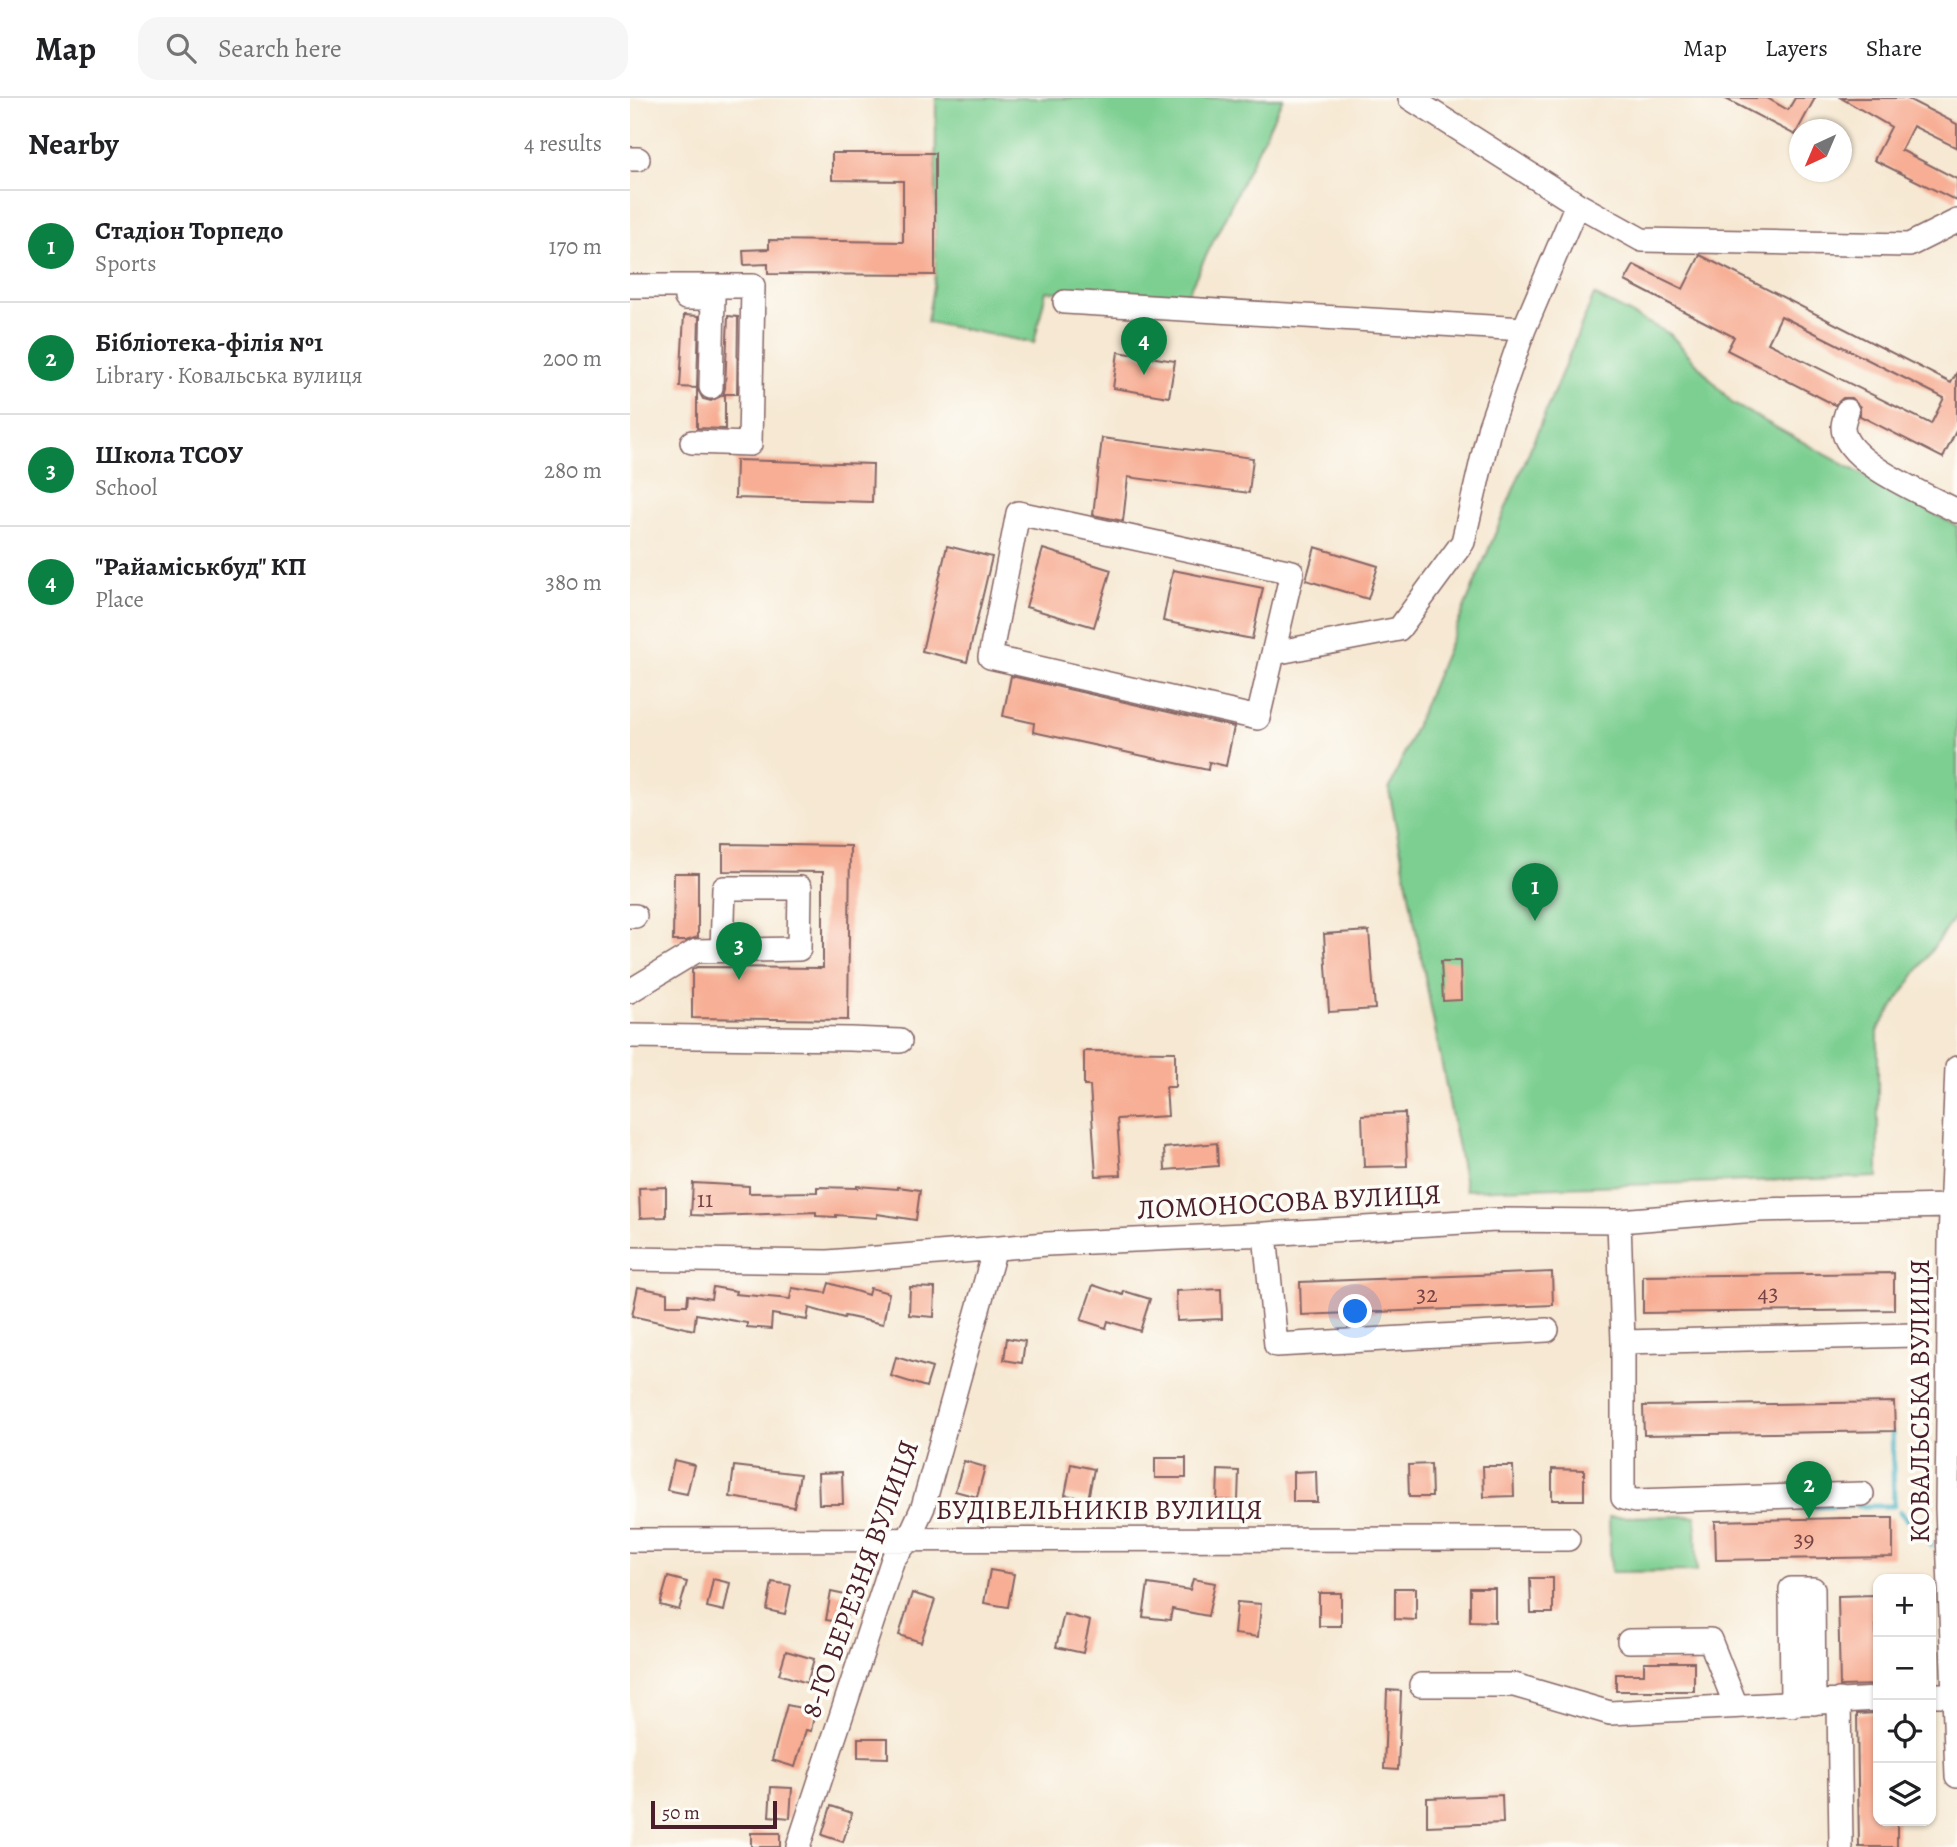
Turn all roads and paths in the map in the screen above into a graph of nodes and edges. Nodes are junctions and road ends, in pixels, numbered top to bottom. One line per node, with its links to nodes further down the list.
1 (1410, 98): 2 (street)
2 (1577, 204): 3 (street); 7 (street)
3 (1957, 221)
4 (630, 286): 10 (street)
5 (630, 300): 8 (street)
6 (1065, 302): 7 (street)
7 (1524, 330): 12 (street)
8 (711, 387)
9 (1847, 411): 11 (street)
10 (692, 442)
11 (1957, 510)
12 (1273, 653): 12 (street)
13 (722, 950): 14 (street)
14 (630, 991)
15 (630, 1036): 16 (street)
16 (900, 1041)
17 (1957, 1068): 18 (street, КОВАЛЬСЬКА ВУЛИЦЯ)
18 (1951, 1206): 19 (street, ЛОМОНОСОВА ВУЛИЦЯ); 26 (street, КОВАЛЬСЬКА ВУЛИЦЯ)
19 (1619, 1220): 20 (street, ЛОМОНОСОВА ВУЛИЦЯ); 25 (street)
20 (1265, 1234): 21 (street, ЛОМОНОСОВА ВУЛИЦЯ); 23 (street)
21 (995, 1248): 22 (street, ЛОМОНОСОВА ВУЛИЦЯ); 30 (street, 8-ГО БЕРЕЗНЯ ВУЛИЦЯ)
22 (630, 1259)
23 (1547, 1330)
24 (1915, 1335): 25 (street)
25 (1623, 1342): 27 (street)
26 (1952, 1462): 34 (street, КОВАЛЬСЬКА ВУЛИЦЯ)
27 (1862, 1494)
28 (1568, 1539): 30 (street, БУДІВЕЛЬНИКІВ ВУЛИЦЯ)
29 (630, 1540): 30 (street, БУДІВЕЛЬНИКІВ ВУЛИЦЯ)
30 (908, 1540): 39 (street, 8-ГО БЕРЕЗНЯ ВУЛИЦЯ)
31 (1629, 1642): 37 (street)
32 (1421, 1685): 37 (street)
33 (1936, 1695): 34 (street)
34 (1955, 1695): 38 (street, КОВАЛЬСЬКА ВУЛИЦЯ)
35 (1873, 1699): 36 (street)
36 (1839, 1700): 37 (street); 40 (street)
37 (1736, 1706)
38 (1957, 1776)
39 (798, 1847)
40 (1841, 1847)

